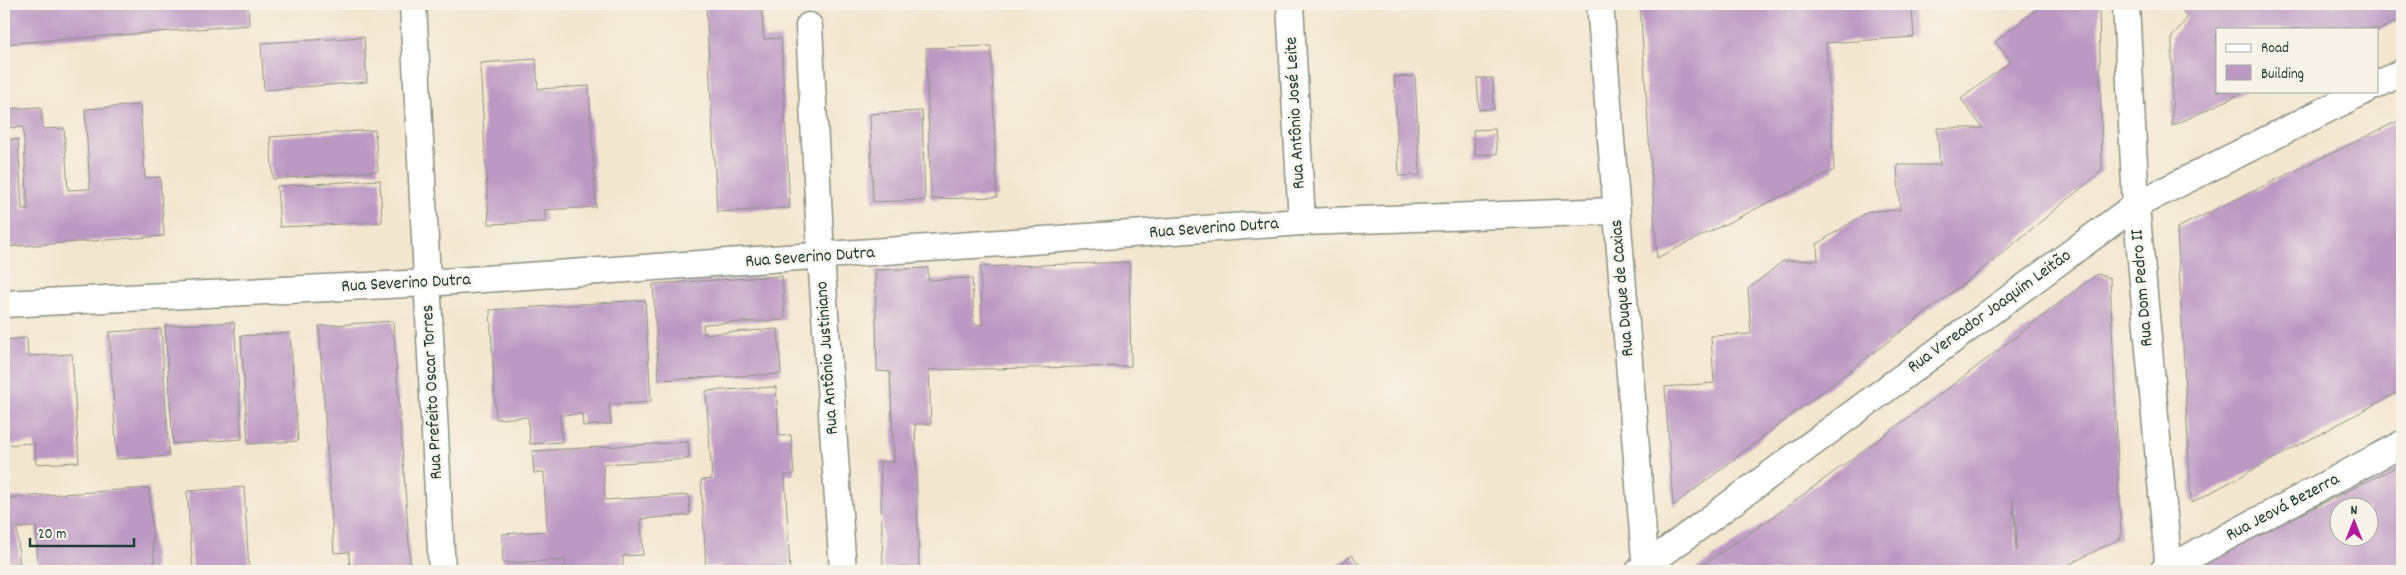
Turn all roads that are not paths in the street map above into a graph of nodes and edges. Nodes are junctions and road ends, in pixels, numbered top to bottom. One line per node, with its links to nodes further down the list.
1 (413, 4): 13 (street, Rua Prefeito Oscar Torres)
2 (1290, 4): 11 (street, Rua Antônio José Leite)
3 (1600, 4): 10 (street, Rua Duque de Caxias)
4 (2126, 4): 9 (street, Rua Dom Pedro II)
5 (809, 26): 12 (street, Rua Antônio Justiniano)
6 (2402, 72): 7 (street)
7 (2378, 84)
8 (2362, 92): 9 (street, Rua Vereador Joaquim Leitão)
9 (2136, 205): 16 (street, Rua Vereador Joaquim Leitão); 17 (street, Rua Dom Pedro II)
10 (1616, 211): 11 (street, Rua Severino Dutra); 16 (street, Rua Duque de Caxias)
11 (1302, 222): 12 (street, Rua Severino Dutra)
12 (821, 257): 13 (street, Rua Severino Dutra); 19 (street, Rua Antônio Justiniano)
13 (427, 283): 14 (street, Rua Severino Dutra); 18 (street, Rua Prefeito Oscar Torres)
14 (4, 304)
15 (2402, 444): 17 (street, Rua Jeová Bezerra)
16 (1644, 570)
17 (2167, 570)
18 (442, 571)
19 (842, 571)

